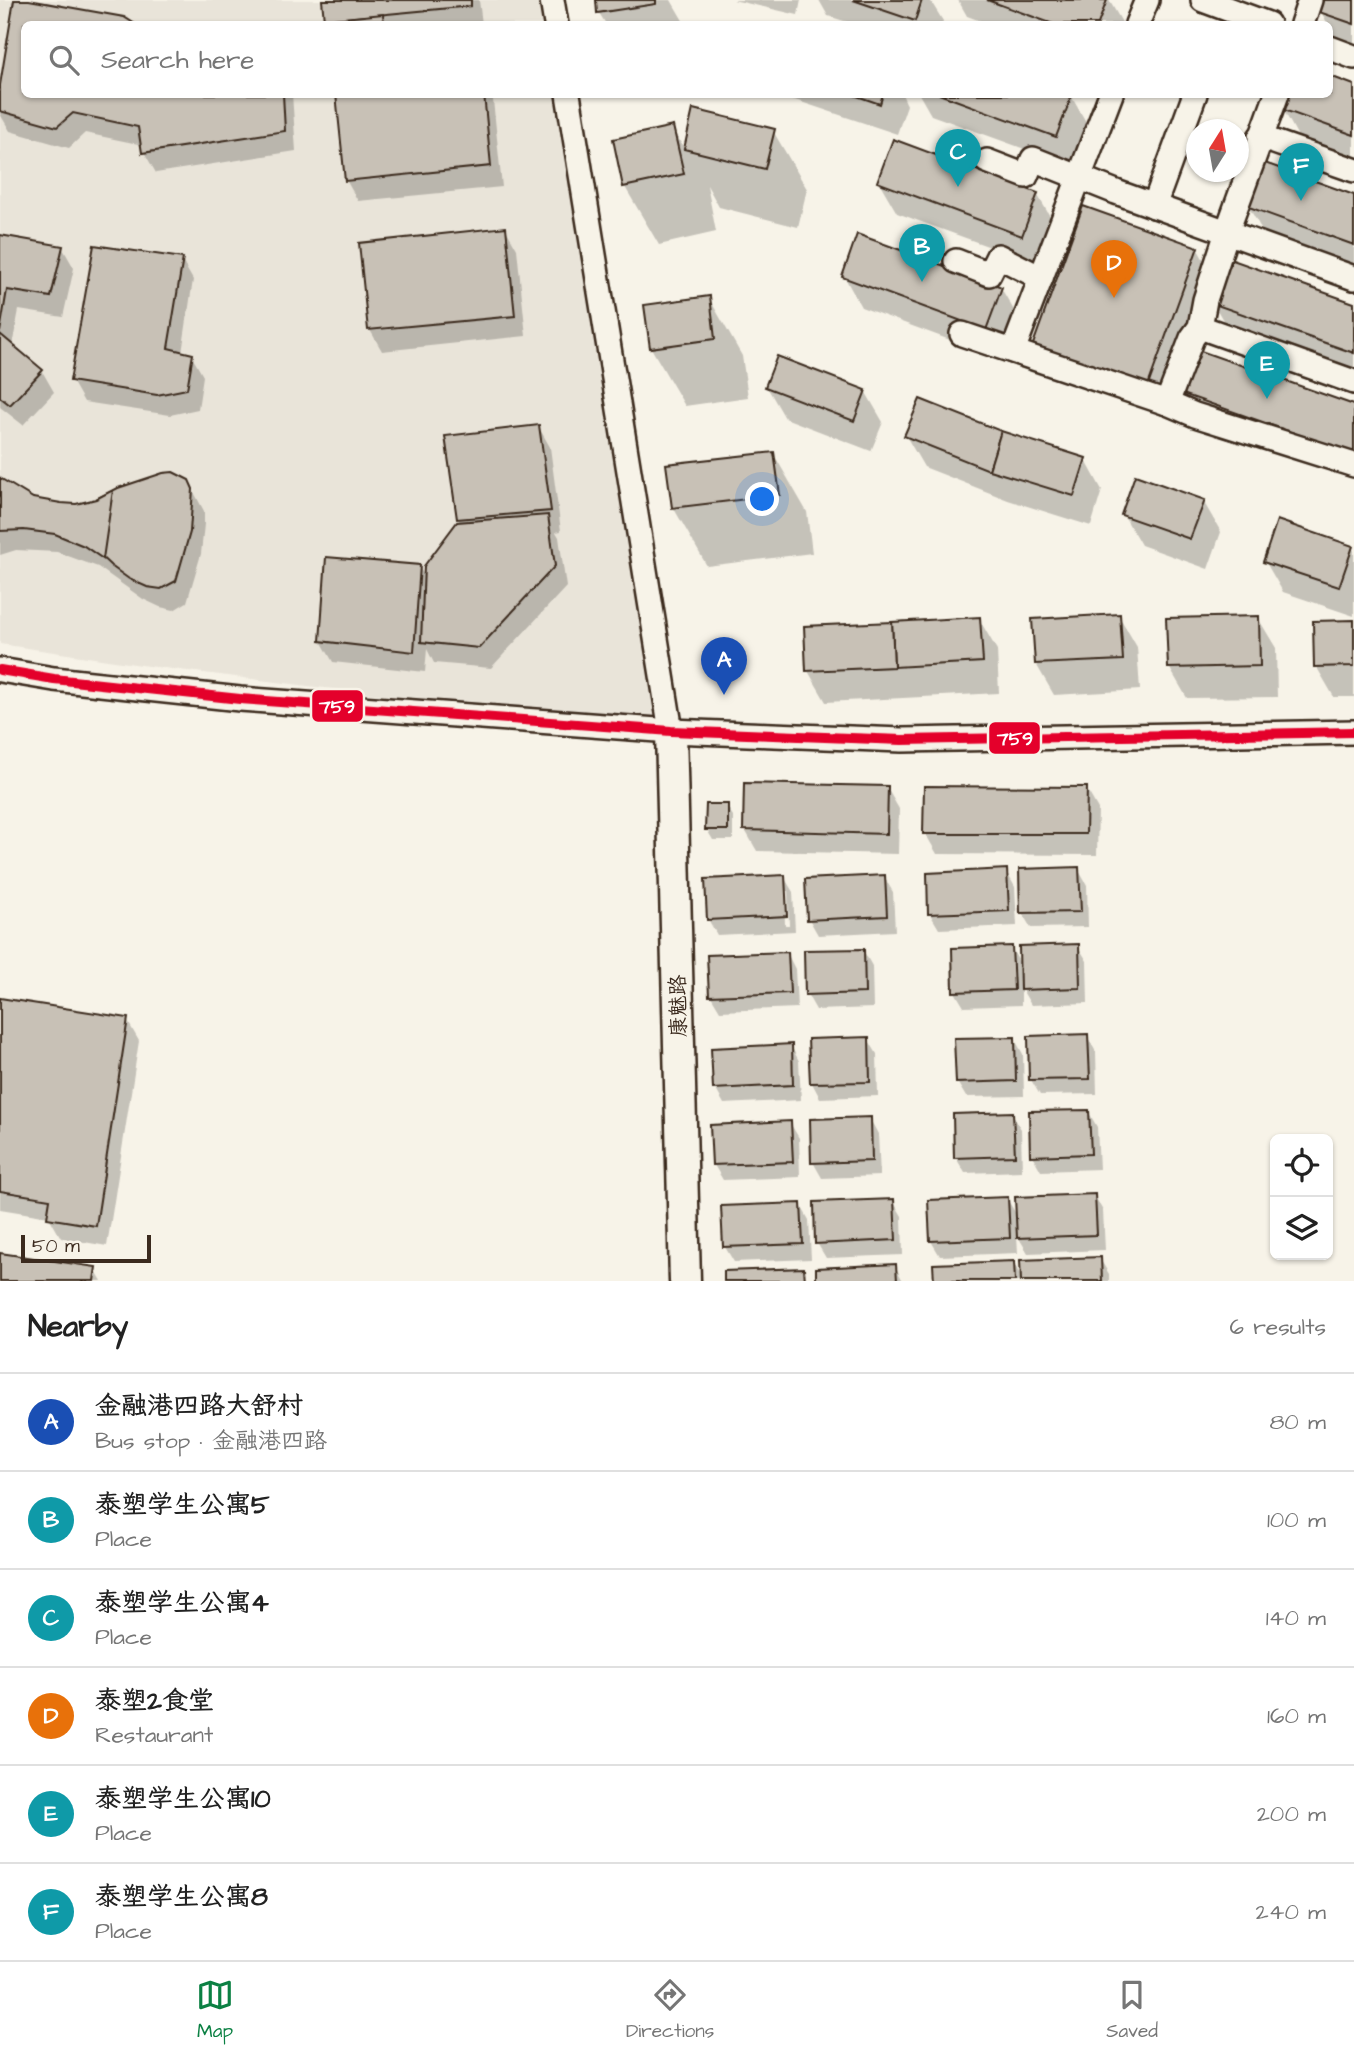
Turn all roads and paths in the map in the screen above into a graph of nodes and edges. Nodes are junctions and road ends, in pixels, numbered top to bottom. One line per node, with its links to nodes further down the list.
1 (552, 0): 6 (street)
2 (1147, 0): 7 (street)
3 (1203, 0): 5 (street)
4 (1310, 0): 9 (street)
5 (1226, 11): 8 (street)
6 (556, 21)
7 (1139, 21)
8 (1258, 21)
9 (1303, 21)
10 (1333, 49): 11 (street)
11 (1354, 57)
12 (569, 98): 32 (street)
13 (1109, 98): 19 (street)
14 (1194, 98): 20 (street)
15 (1275, 98): 16 (street)
16 (1260, 137): 18 (street); 21 (street)
17 (988, 161): 19 (street)
18 (1354, 170)
19 (1079, 178): 20 (street); 23 (street)
20 (1154, 206): 21 (street)
21 (1227, 233): 24 (street); 25 (street)
22 (956, 261): 23 (street)
23 (1041, 278): 27 (street)
24 (1354, 278)
25 (1200, 327): 28 (street); 29 (street)
26 (962, 334): 27 (street)
27 (1013, 351): 29 (street)
28 (1354, 382)
29 (1167, 403): 30 (street)
30 (1354, 465)
31 (0, 670): 32 (street)
32 (671, 731): 33 (street); 34 (main road, 康魅路)
33 (1354, 732)
34 (685, 1281)

